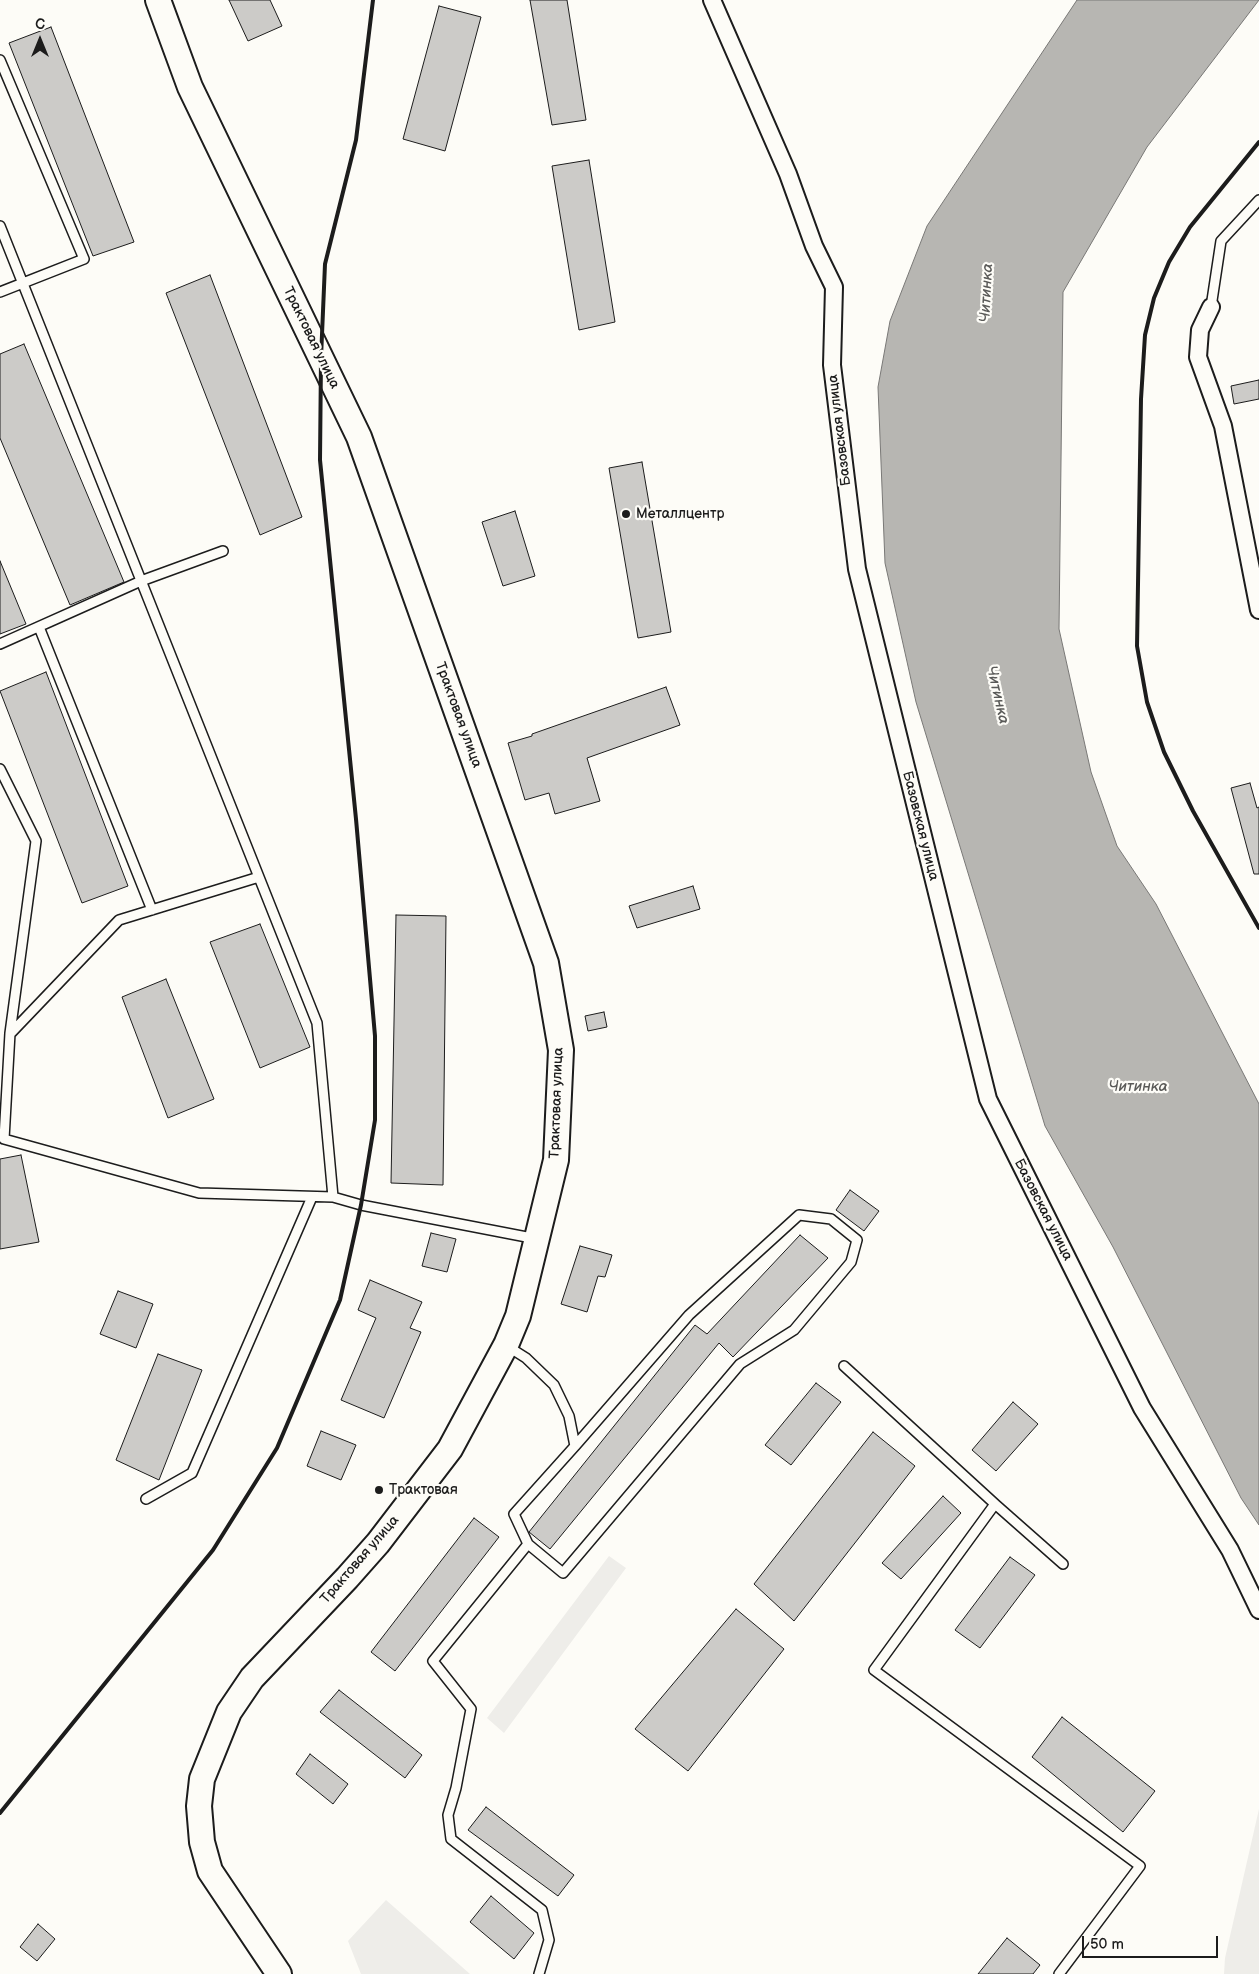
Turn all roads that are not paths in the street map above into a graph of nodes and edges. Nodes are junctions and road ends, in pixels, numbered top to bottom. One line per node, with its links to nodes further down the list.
1 (158, 0): 21 (main road, Трактовая улица)
2 (712, 0): 29 (street, Базовская улица)
3 (0, 60): 6 (lane)
4 (1259, 200): 8 (lane)
5 (0, 226): 6 (lane)
6 (22, 283): 7 (lane); 10 (lane)
7 (0, 292)
8 (1211, 307): 11 (street)
9 (223, 551): 10 (lane)
10 (141, 581): 12 (lane); 15 (lane)
11 (1259, 610)
12 (40, 627): 13 (lane); 16 (lane)
13 (0, 644)
14 (0, 769): 17 (lane)
15 (260, 877): 16 (lane); 20 (lane)
16 (152, 910): 17 (lane)
17 (10, 1033): 18 (lane)
18 (2, 1140): 19 (lane)
19 (312, 1197): 20 (lane); 25 (lane)
20 (333, 1197): 21 (lane)
21 (537, 1239): 22 (main road, Трактовая улица)
22 (506, 1345): 24 (lane); 30 (main road, Трактовая улица)
23 (844, 1366): 26 (lane)
24 (575, 1446): 27 (lane); 27 (lane)
25 (146, 1499)
26 (995, 1504): 28 (lane); 32 (lane)
27 (528, 1544): 31 (lane)
28 (1063, 1564)
29 (1259, 1610)
30 (279, 1974)
31 (538, 1974)
32 (1059, 1974)

